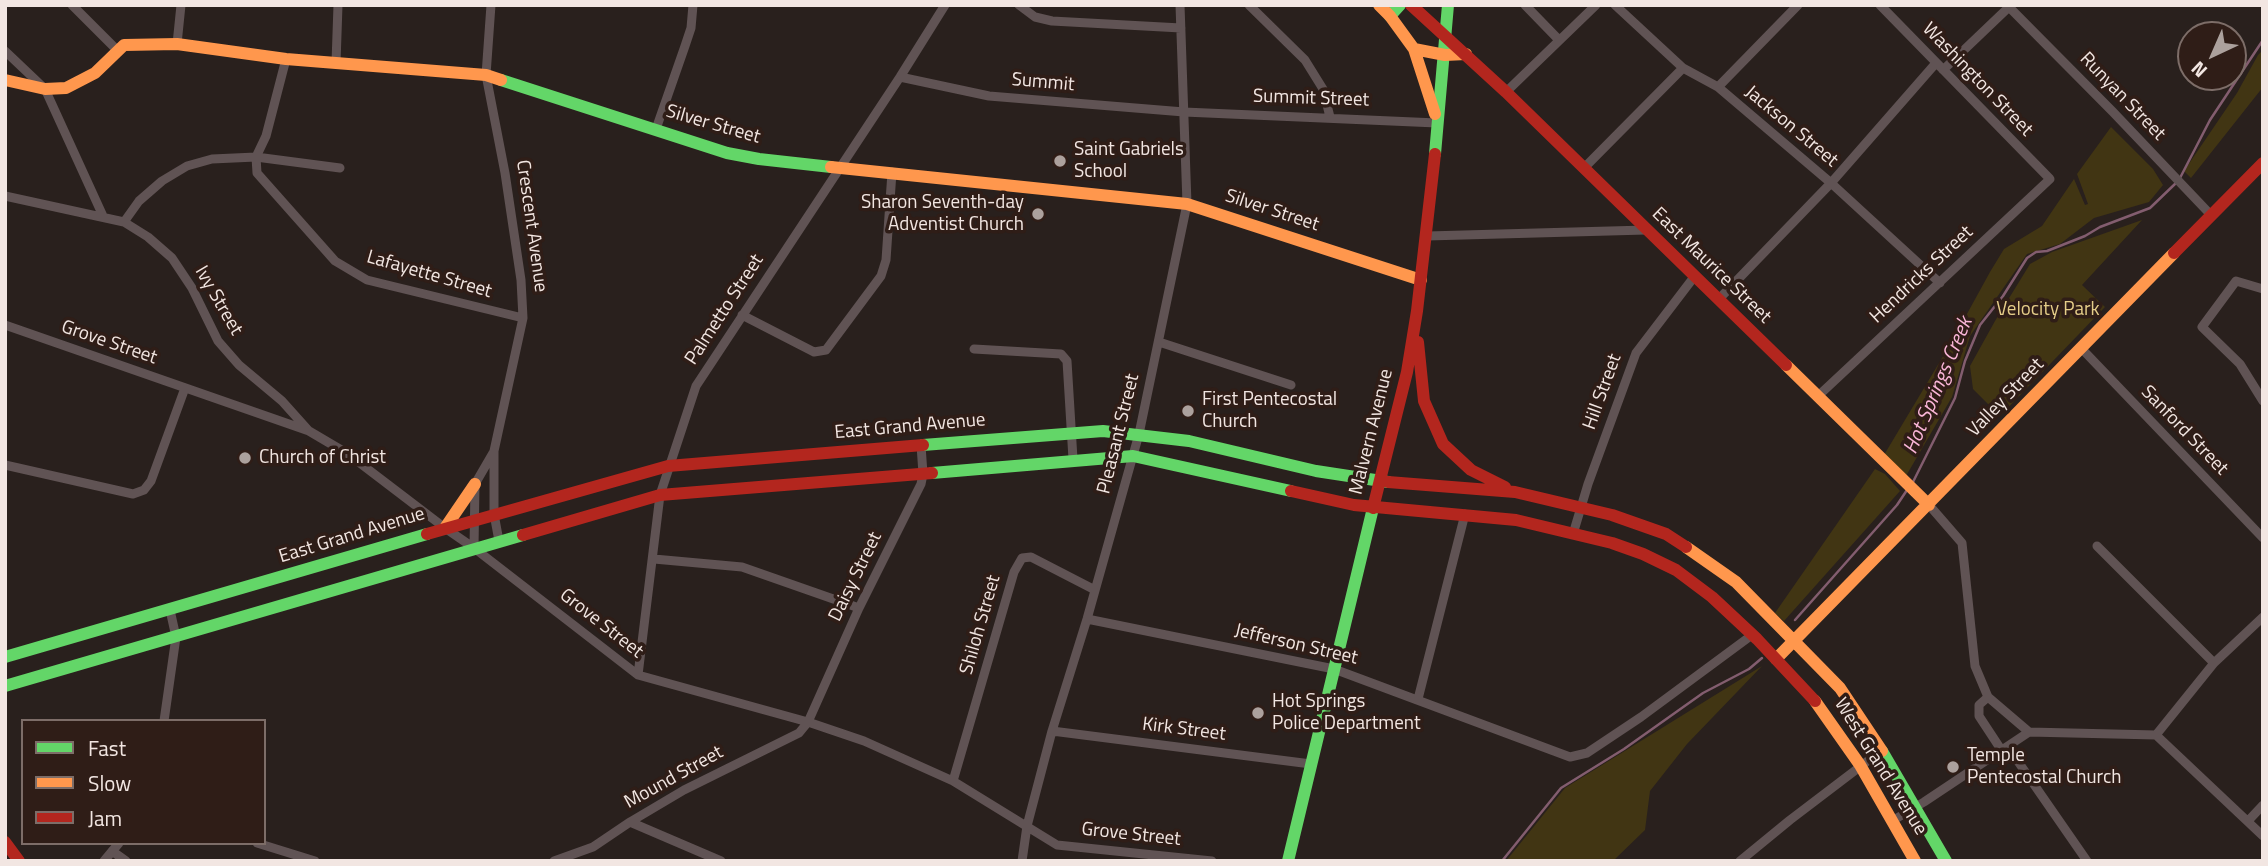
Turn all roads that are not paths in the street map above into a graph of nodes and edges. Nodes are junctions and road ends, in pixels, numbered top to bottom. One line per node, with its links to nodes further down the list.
1 (72, 5): 26 (street)
2 (181, 5): 24 (street)
3 (338, 5): 31 (street)
4 (491, 5): 34 (street, Crescent Avenue)
5 (693, 5): 43 (street)
6 (945, 5): 35 (street, Palmetto Street)
7 (1019, 5): 21 (street)
8 (1181, 5): 21 (street, Pleasant Street)
9 (1249, 5): 41 (street)
10 (1379, 5): 20 (main road)
11 (1400, 5): 20 (main road)
12 (1411, 5): 22 (main road)
13 (1448, 5): 22 (main road, Malvern Avenue)
14 (1525, 5): 23 (street)
15 (1596, 5): 23 (street)
16 (1615, 5): 33 (street, Jackson Street)
17 (1798, 5): 37 (street)
18 (1880, 5): 32 (street, Washington Street)
19 (2008, 6): 32 (street); 54 (street, Runyan Street)
20 (1390, 16): 25 (main road)
21 (1181, 28): 40 (street, Pleasant Street)
22 (1446, 37): 28 (main road, East Maurice Street); 29 (main road, Malvern Avenue)
23 (1559, 40): 39 (street)
24 (177, 44): 26 (main road, Silver Street); 30 (main road, Silver Street)
25 (1413, 49): 29 (main road); 42 (main road)
26 (117, 50): 38 (main road)
27 (5, 51): 38 (street)
28 (1466, 54): 29 (main road); 39 (main road, East Maurice Street)
29 (1445, 55): 42 (main road, Malvern Avenue)
30 (286, 59): 31 (main road, Silver Street); 44 (street)
31 (336, 63): 34 (main road, Silver Street)
32 (1940, 66): 50 (street, Washington Street); 51 (street)
33 (1683, 68): 37 (street, Jackson Street); 48 (street)
34 (486, 75): 43 (main road, Silver Street); 66 (street, Crescent Avenue)
35 (900, 77): 40 (street, Summit); 46 (street, Palmetto Street)
36 (5, 80): 38 (main road)
37 (1718, 87): 51 (street, Jackson Street)
38 (46, 89): 55 (street)
39 (1507, 92): 48 (main road, East Maurice Street)
40 (1184, 112): 41 (street, Summit Street); 53 (street, Pleasant Street)
41 (1330, 117): 42 (street, Summit Street)
42 (1437, 123): 58 (main road, Malvern Avenue)
43 (656, 130): 46 (main road, Silver Street)
44 (256, 157): 47 (street); 56 (street); 66 (street, Lafayette Street)
45 (2263, 163): 54 (main road, Valley Street)
46 (839, 167): 49 (main road, Silver Street); 65 (street, Palmetto Street)
47 (340, 168)
48 (1584, 168): 57 (main road, East Maurice Street)
49 (891, 172): 53 (main road, Silver Street); 65 (street)
50 (2050, 179): 61 (street, Hendricks Street)
51 (1831, 183): 61 (street, Jackson Street); 63 (street)
52 (5, 196): 55 (street, Ivy Street)
53 (1187, 204): 60 (main road, Silver Street); 68 (street, Pleasant Street)
54 (2210, 214): 69 (main road, Valley Street)
55 (103, 216): 56 (street, Ivy Street)
56 (124, 222): 75 (street, Ivy Street)
57 (1646, 230): 58 (street); 59 (main road, East Maurice Street)
58 (1427, 236): 60 (main road, Malvern Avenue)
59 (1695, 277): 63 (main road, East Maurice Street); 90 (street, Hill Street)
60 (1421, 280): 64 (main road, Malvern Avenue)
61 (1940, 283): 73 (street, Hendricks Street)
62 (2263, 289): 74 (street)
63 (1718, 300): 73 (main road, East Maurice Street)
64 (1417, 311): 85 (main road, Malvern Avenue); 87 (main road)
65 (742, 315): 83 (street, Palmetto Street)
66 (523, 318): 79 (street, Crescent Avenue)
67 (5, 325): 72 (street, Grove Street)
68 (1158, 342): 71 (street); 77 (street, Pleasant Street)
69 (2081, 348): 89 (main road, Valley Street); 97 (street, Sanford Street)
70 (974, 349): 76 (street)
71 (1291, 385)
72 (185, 388): 75 (street, Grove Street); 82 (street)
73 (1818, 397): 89 (main road, East Maurice Street)
74 (2263, 401)
75 (309, 431): 95 (street, Grove Street)
76 (1072, 433): 77 (main road, East Grand Avenue); 78 (main road, East Grand Avenue); 81 (street)
77 (1139, 434): 80 (street, Pleasant Street); 85 (main road, East Grand Avenue)
78 (921, 445): 83 (main road, East Grand Avenue); 84 (street, Daisy Street)
79 (494, 452): 86 (street, Crescent Avenue); 92 (street, Crescent Avenue)
80 (1133, 456): 81 (main road); 91 (main road); 102 (street, Pleasant Street)
81 (1073, 459): 84 (main road)
82 (5, 465)
83 (668, 466): 88 (street, Palmetto Street); 92 (main road, East Grand Avenue)
84 (923, 474): 88 (main road); 103 (street, Daisy Street)
85 (1380, 481): 87 (main road, East Grand Avenue); 91 (main road, Malvern Avenue)
86 (475, 484): 94 (street, Crescent Avenue); 95 (main road)
87 (1516, 492): 90 (main road, East Grand Avenue)
88 (660, 495): 98 (main road); 101 (street, Palmetto Street)
89 (1929, 505): 109 (main road, Valley Street); 116 (street)
90 (1581, 507): 96 (street, Hill Street); 109 (main road, East Grand Avenue)
91 (1373, 508): 93 (main road); 113 (main road, Malvern Avenue)
92 (494, 514): 94 (main road, East Grand Avenue); 98 (street, Crescent Avenue)
93 (1465, 514): 96 (main road); 117 (street)
94 (474, 520): 95 (main road, East Grand Avenue); 100 (street, Crescent Avenue)
95 (445, 528): 100 (street, Grove Street); 104 (main road, East Grand Avenue)
96 (1573, 534): 107 (main road)
97 (2263, 538)
98 (499, 541): 100 (main road)
99 (2097, 546): 112 (street)
100 (474, 548): 108 (main road); 114 (street, Grove Street)
101 (654, 559): 103 (street); 114 (street, Palmetto Street)
102 (1095, 590): 106 (street, Pleasant Street); 127 (street, Shiloh Street)
103 (859, 608): 119 (street, Daisy Street)
104 (170, 610): 108 (street); 110 (main road, East Grand Avenue)
105 (2263, 617): 112 (street)
106 (1087, 619): 113 (street, Jefferson Street); 120 (street, Pleasant Street)
107 (1752, 635): 111 (main road, West Grand Avenue); 117 (street, Jefferson Street)
108 (176, 637): 115 (main road); 118 (street)
109 (1795, 640): 111 (main road, Valley Street); 124 (main road, West Grand Avenue)
110 (5, 657)
111 (1776, 659): 126 (main road, West Grand Avenue)
112 (2214, 663): 122 (street)
113 (1334, 669): 117 (street, Jefferson Street); 125 (main road, Malvern Avenue)
114 (638, 674): 119 (street, Grove Street)
115 (5, 686)
116 (1988, 697): 121 (street); 123 (street)
117 (1418, 699)
118 (164, 719)
119 (808, 722): 127 (street, Grove Street); 132 (street, Mound Street)
120 (1052, 731): 125 (street, Kirk Street); 133 (street, Pleasant Street)
121 (2029, 732): 122 (street); 123 (street)
122 (2156, 735): 131 (street)
123 (2005, 749): 129 (street); 150 (street)
124 (1882, 750): 126 (street); 129 (main road, West Grand Avenue)
125 (1311, 764): 146 (main road, Malvern Avenue)
126 (1860, 765): 130 (main road, West Grand Avenue); 147 (street)
127 (953, 781): 133 (street, Grove Street)
128 (2263, 805): 131 (street)
129 (1916, 808): 130 (street); 149 (main road, West Grand Avenue)
130 (1892, 821): 148 (main road, West Grand Avenue)
131 (2248, 821): 134 (street)
132 (630, 822): 142 (street, Mound Street); 143 (street)
133 (1027, 826): 144 (street, Pleasant Street); 145 (street, Grove Street)
134 (2263, 836)
135 (5, 842): 138 (main road)
136 (263, 845): 141 (street)
137 (115, 847): 139 (street); 140 (street)
138 (19, 861)
139 (104, 861)
140 (126, 861)
141 (315, 861)
142 (554, 861)
143 (721, 861)
144 (1022, 861)
145 (1212, 861)
146 (1287, 861)
147 (1740, 861)
148 (1914, 861)
149 (1946, 861)
150 (2087, 861)

